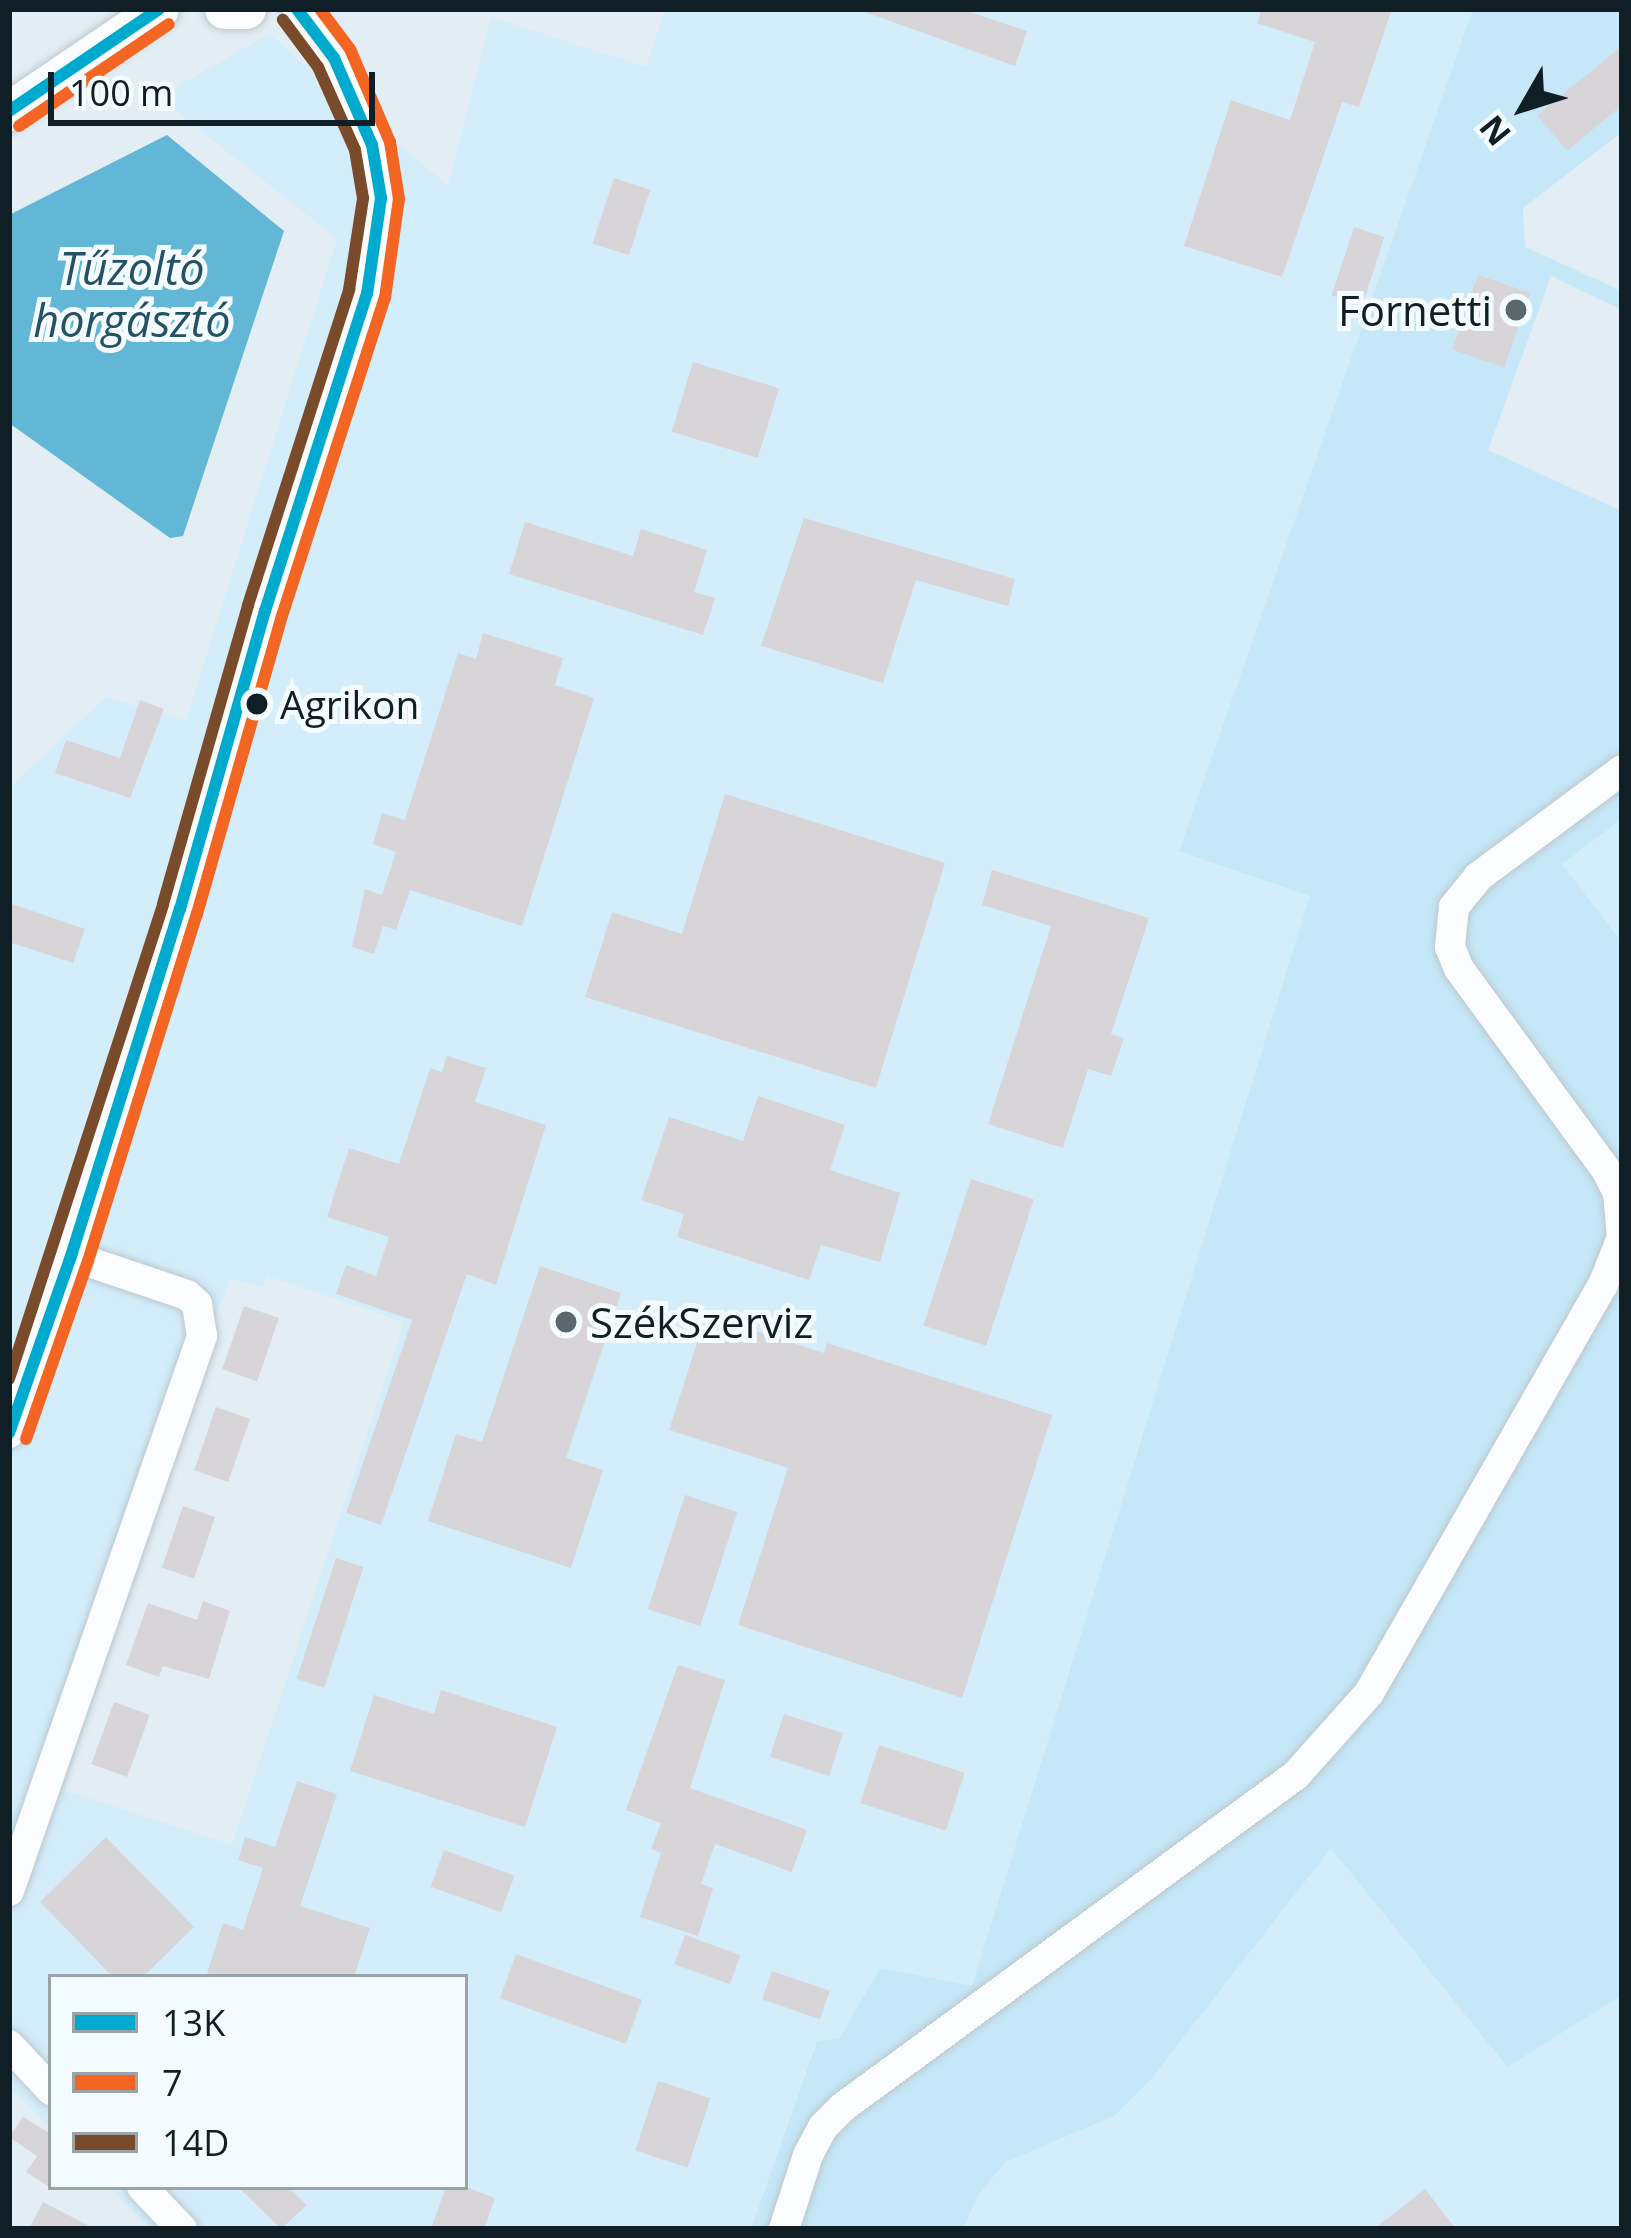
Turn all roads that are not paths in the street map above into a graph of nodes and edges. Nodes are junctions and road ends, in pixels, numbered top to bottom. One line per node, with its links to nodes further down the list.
1 (159, 9): 5 (main road)
2 (224, 9): 3 (main road)
3 (246, 9)
4 (297, 9): 7 (street)
5 (9, 111)
6 (1622, 770): 14 (street)
7 (71, 1256): 8 (street); 9 (street)
8 (9, 1433)
9 (9, 1891)
10 (9, 2045): 11 (street)
11 (48, 2087)
12 (145, 2190): 13 (street)
13 (182, 2229)
14 (784, 2229)

